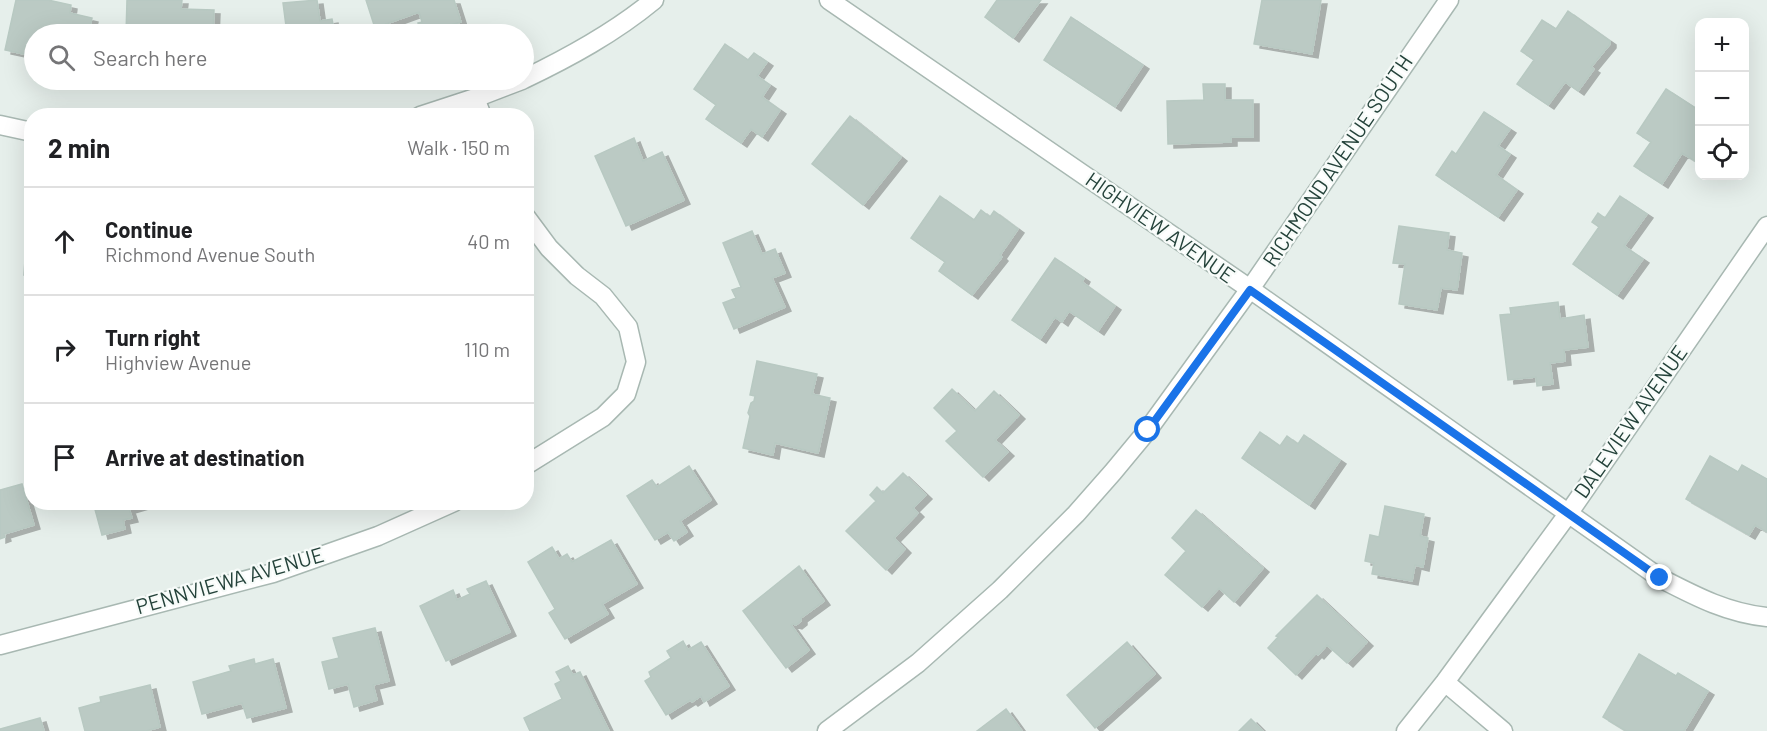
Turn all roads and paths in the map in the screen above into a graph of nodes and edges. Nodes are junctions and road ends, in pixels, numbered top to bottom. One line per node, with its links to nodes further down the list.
1 (654, 0): 4 (street)
2 (829, 0): 13 (street, HIGHVIEW AVENUE)
3 (1449, 0): 13 (street, RICHMOND AVENUE SOUTH)
4 (534, 74)
5 (495, 90): 6 (street)
6 (475, 98): 7 (street); 8 (street)
7 (444, 108)
8 (479, 108)
9 (0, 125): 10 (street)
10 (24, 130)
11 (1767, 226): 16 (street, DALEVIEW AVENUE)
12 (534, 228): 14 (street)
13 (1250, 290): 16 (street, HIGHVIEW AVENUE); 21 (street, RICHMOND AVENUE SOUTH)
14 (534, 460)
15 (436, 510): 18 (street, PENNVIEWA AVENUE)
16 (1568, 514): 17 (street, HIGHVIEW AVENUE); 19 (street, DALEVIEW AVENUE)
17 (1767, 617)
18 (0, 645)
19 (1445, 682): 20 (street, DALEVIEW AVENUE); 22 (street)
20 (1412, 729)
21 (827, 731)
22 (1503, 731)

